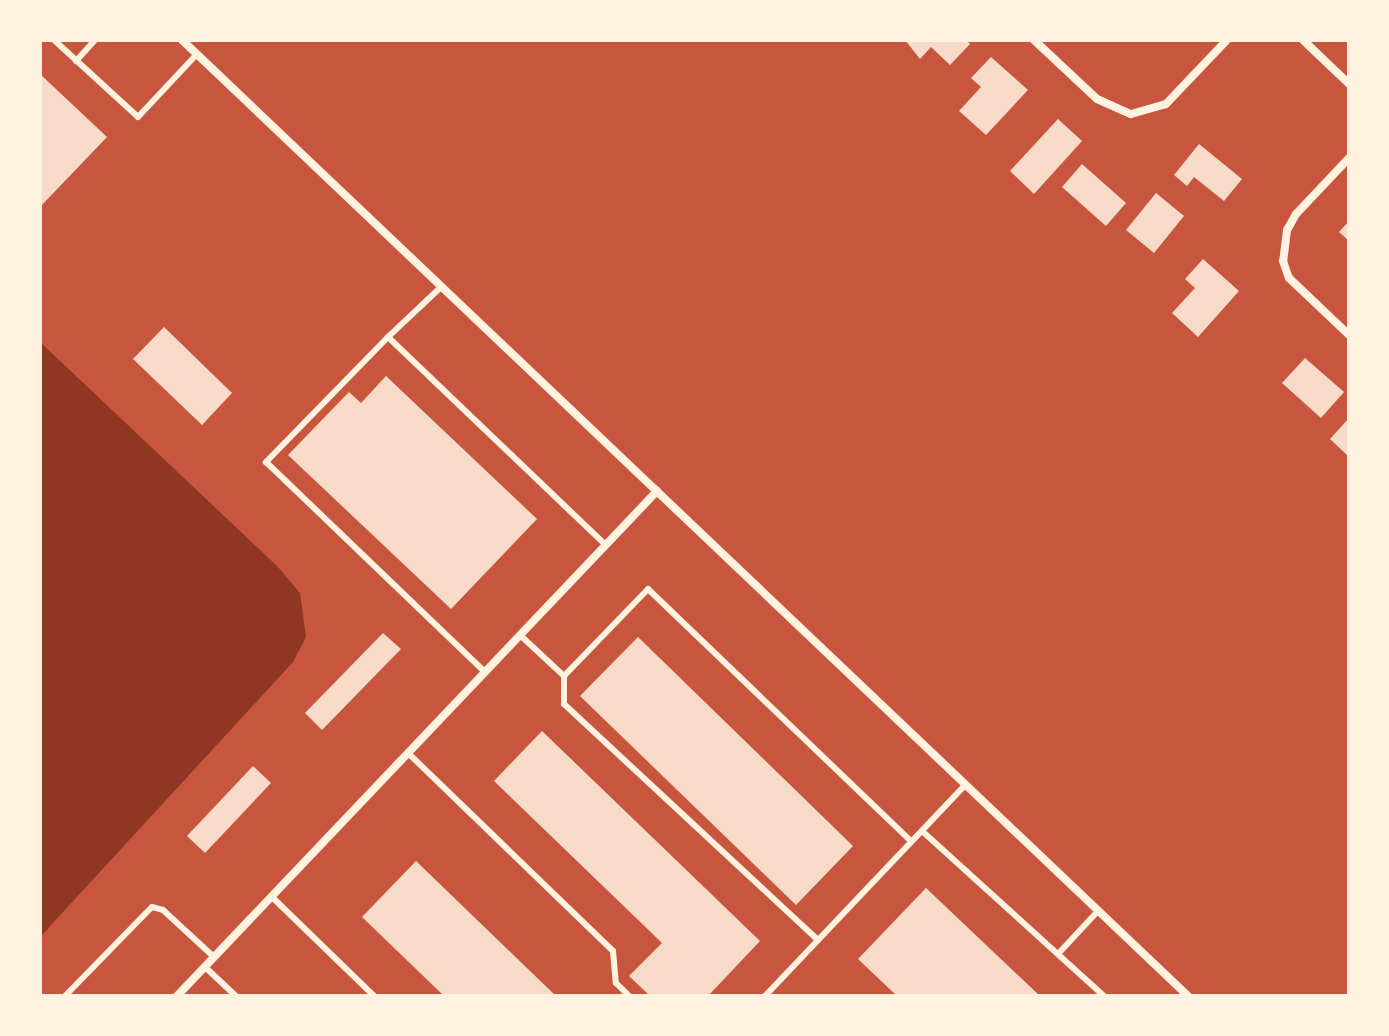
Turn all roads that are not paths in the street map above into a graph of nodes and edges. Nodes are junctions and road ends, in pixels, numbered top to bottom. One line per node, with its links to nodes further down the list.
1 (54, 40): 8 (lane)
2 (95, 40): 8 (lane)
3 (182, 40): 7 (street)
4 (1034, 40): 5 (street)
5 (1227, 40)
6 (1303, 40): 9 (street)
7 (197, 54): 8 (lane); 11 (street)
8 (76, 61)
9 (1349, 84)
10 (1349, 158): 12 (street)
11 (441, 287): 13 (lane); 14 (street)
12 (1349, 335)
13 (388, 337): 15 (lane); 17 (lane)
14 (657, 491): 15 (street); 20 (street)
15 (606, 545): 16 (street)
16 (520, 635): 17 (street); 18 (lane)
17 (485, 672): 19 (street)
18 (564, 676): 22 (lane); 25 (lane)
19 (408, 753): 23 (street); 33 (lane)
20 (965, 785): 21 (lane); 24 (street)
21 (922, 831): 22 (lane); 26 (lane)
22 (911, 841): 25 (lane)
23 (272, 897): 27 (street); 32 (lane)
24 (1098, 911): 26 (lane); 36 (street)
25 (818, 940): 34 (lane)
26 (1058, 954): 35 (lane)
27 (214, 957): 28 (street); 29 (lane)
28 (205, 967): 30 (street); 31 (lane)
29 (65, 996)
30 (177, 996)
31 (236, 996)
32 (374, 996)
33 (629, 996)
34 (765, 996)
35 (1104, 996)
36 (1188, 996)

